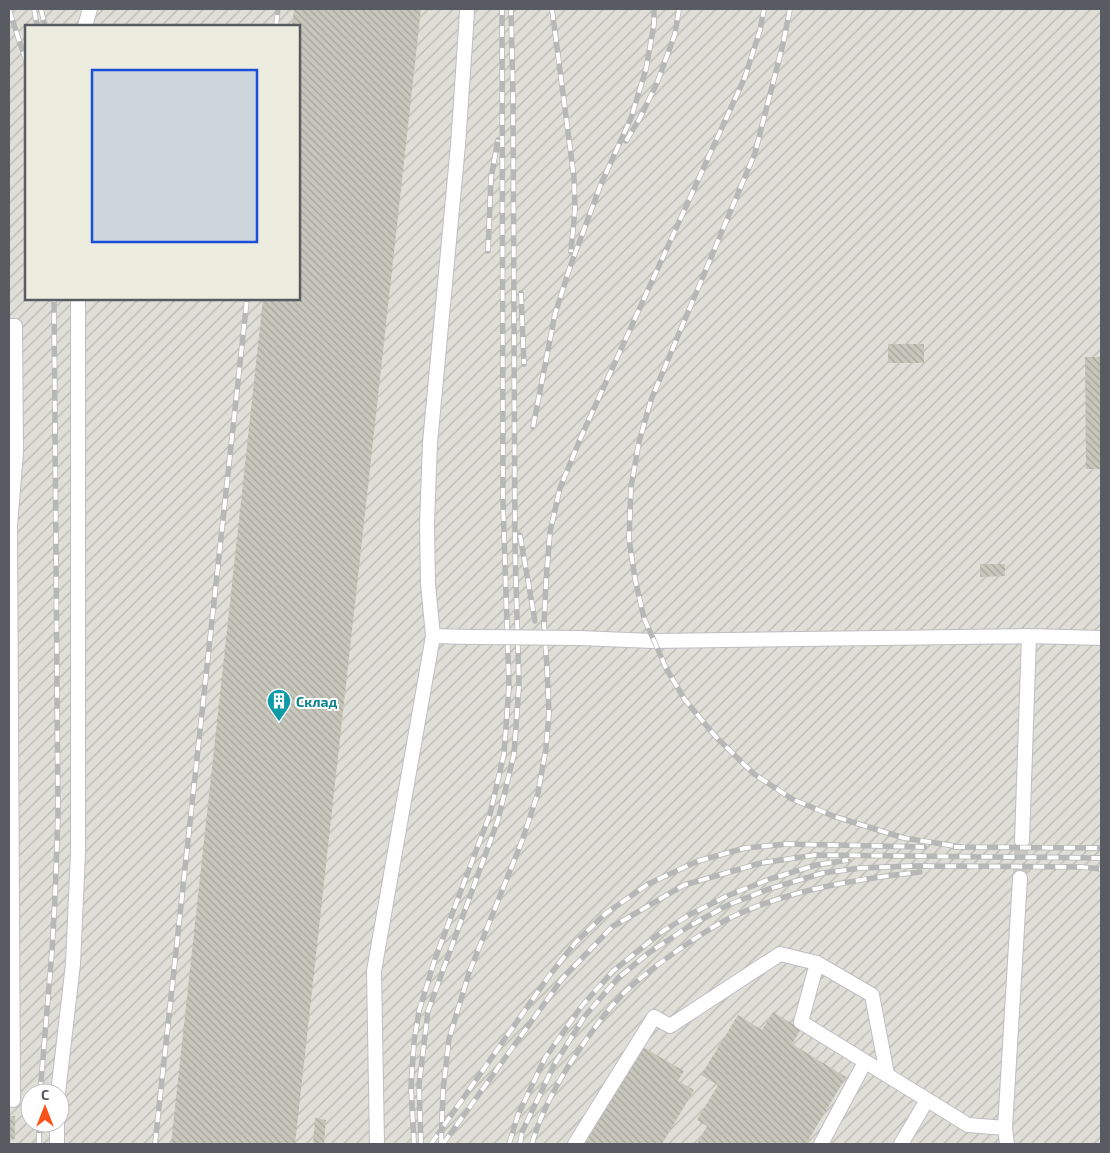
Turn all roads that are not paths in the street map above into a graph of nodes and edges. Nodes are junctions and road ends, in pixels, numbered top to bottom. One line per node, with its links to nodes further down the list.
1 (90, 9): 3 (lane)
2 (467, 9): 7 (lane)
3 (84, 25)
4 (78, 300): 15 (lane)
5 (9, 326): 6 (lane)
6 (13, 452): 16 (lane)
7 (433, 636): 8 (lane, bridge); 19 (lane)
8 (1028, 636): 9 (lane); 10 (lane)
9 (1101, 638)
10 (1022, 841)
11 (1020, 878): 18 (lane)
12 (817, 963): 13 (lane); 14 (lane); 20 (lane)
13 (864, 1062): 14 (lane); 21 (lane)
14 (887, 1074): 17 (lane)
15 (59, 1083)
16 (13, 1100)
17 (927, 1100): 18 (lane); 22 (lane)
18 (1005, 1128): 23 (lane)
19 (378, 1144)
20 (575, 1144)
21 (821, 1144)
22 (901, 1144)
23 (1006, 1144)

